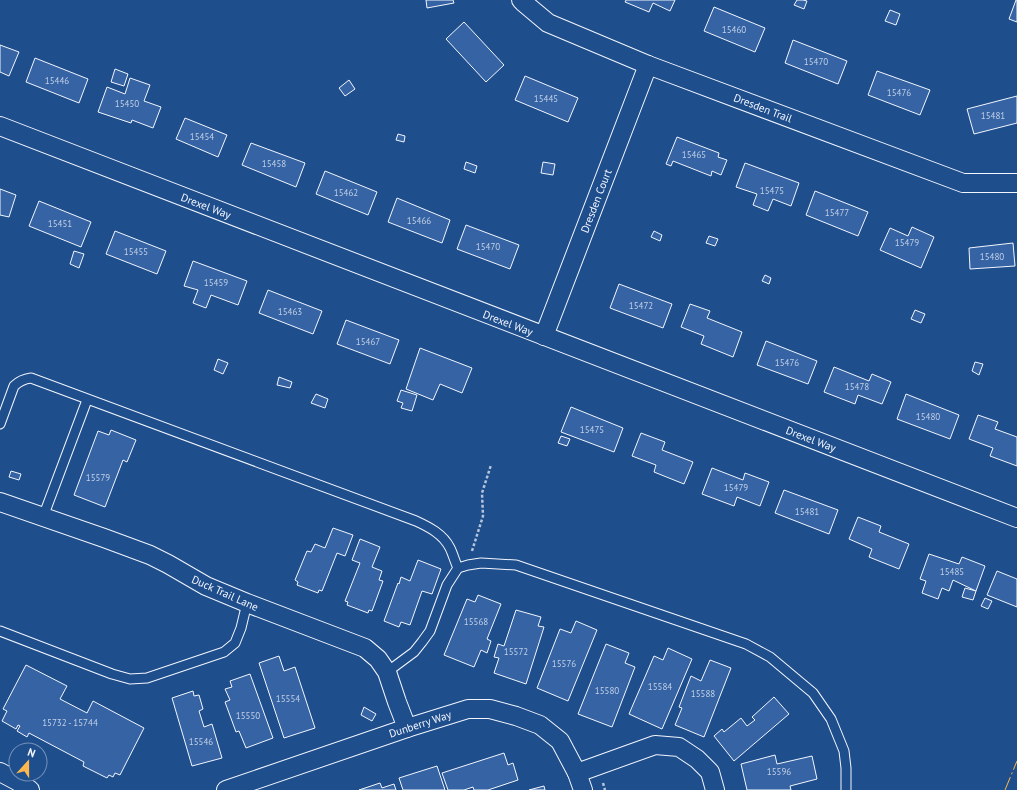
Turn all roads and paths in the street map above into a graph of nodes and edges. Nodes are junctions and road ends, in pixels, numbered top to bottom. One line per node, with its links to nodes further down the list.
1 (521, 0): 2 (street, Dresden Trail)
2 (648, 65): 4 (street, Dresden Trail); 5 (street, Dresden Court)
3 (0, 126): 5 (street, Drexel Way)
4 (1017, 183)
5 (544, 336): 11 (street, Drexel Way)
6 (87, 400): 7 (lane); 10 (lane); 13 (lane)
7 (0, 424)
8 (491, 465): 12 (path)
9 (0, 502): 10 (street, Duck Trail Lane)
10 (43, 517): 14 (street, Duck Trail Lane)
11 (1017, 518)
12 (468, 565): 13 (lane); 24 (lane)
13 (458, 568): 16 (lane)
14 (247, 604): 15 (lane); 16 (street, Duck Trail Lane)
15 (0, 631)
16 (387, 672): 17 (street, Duck Trail Lane)
17 (407, 728): 19 (street, Dunberry Way); 21 (street, Dunberry Way)
18 (0, 772): 20 (street)
19 (578, 773): 22 (street, Dunberry Way); 23 (street)
20 (30, 790)
21 (226, 790)
22 (583, 790)
23 (715, 790)
24 (846, 790)

